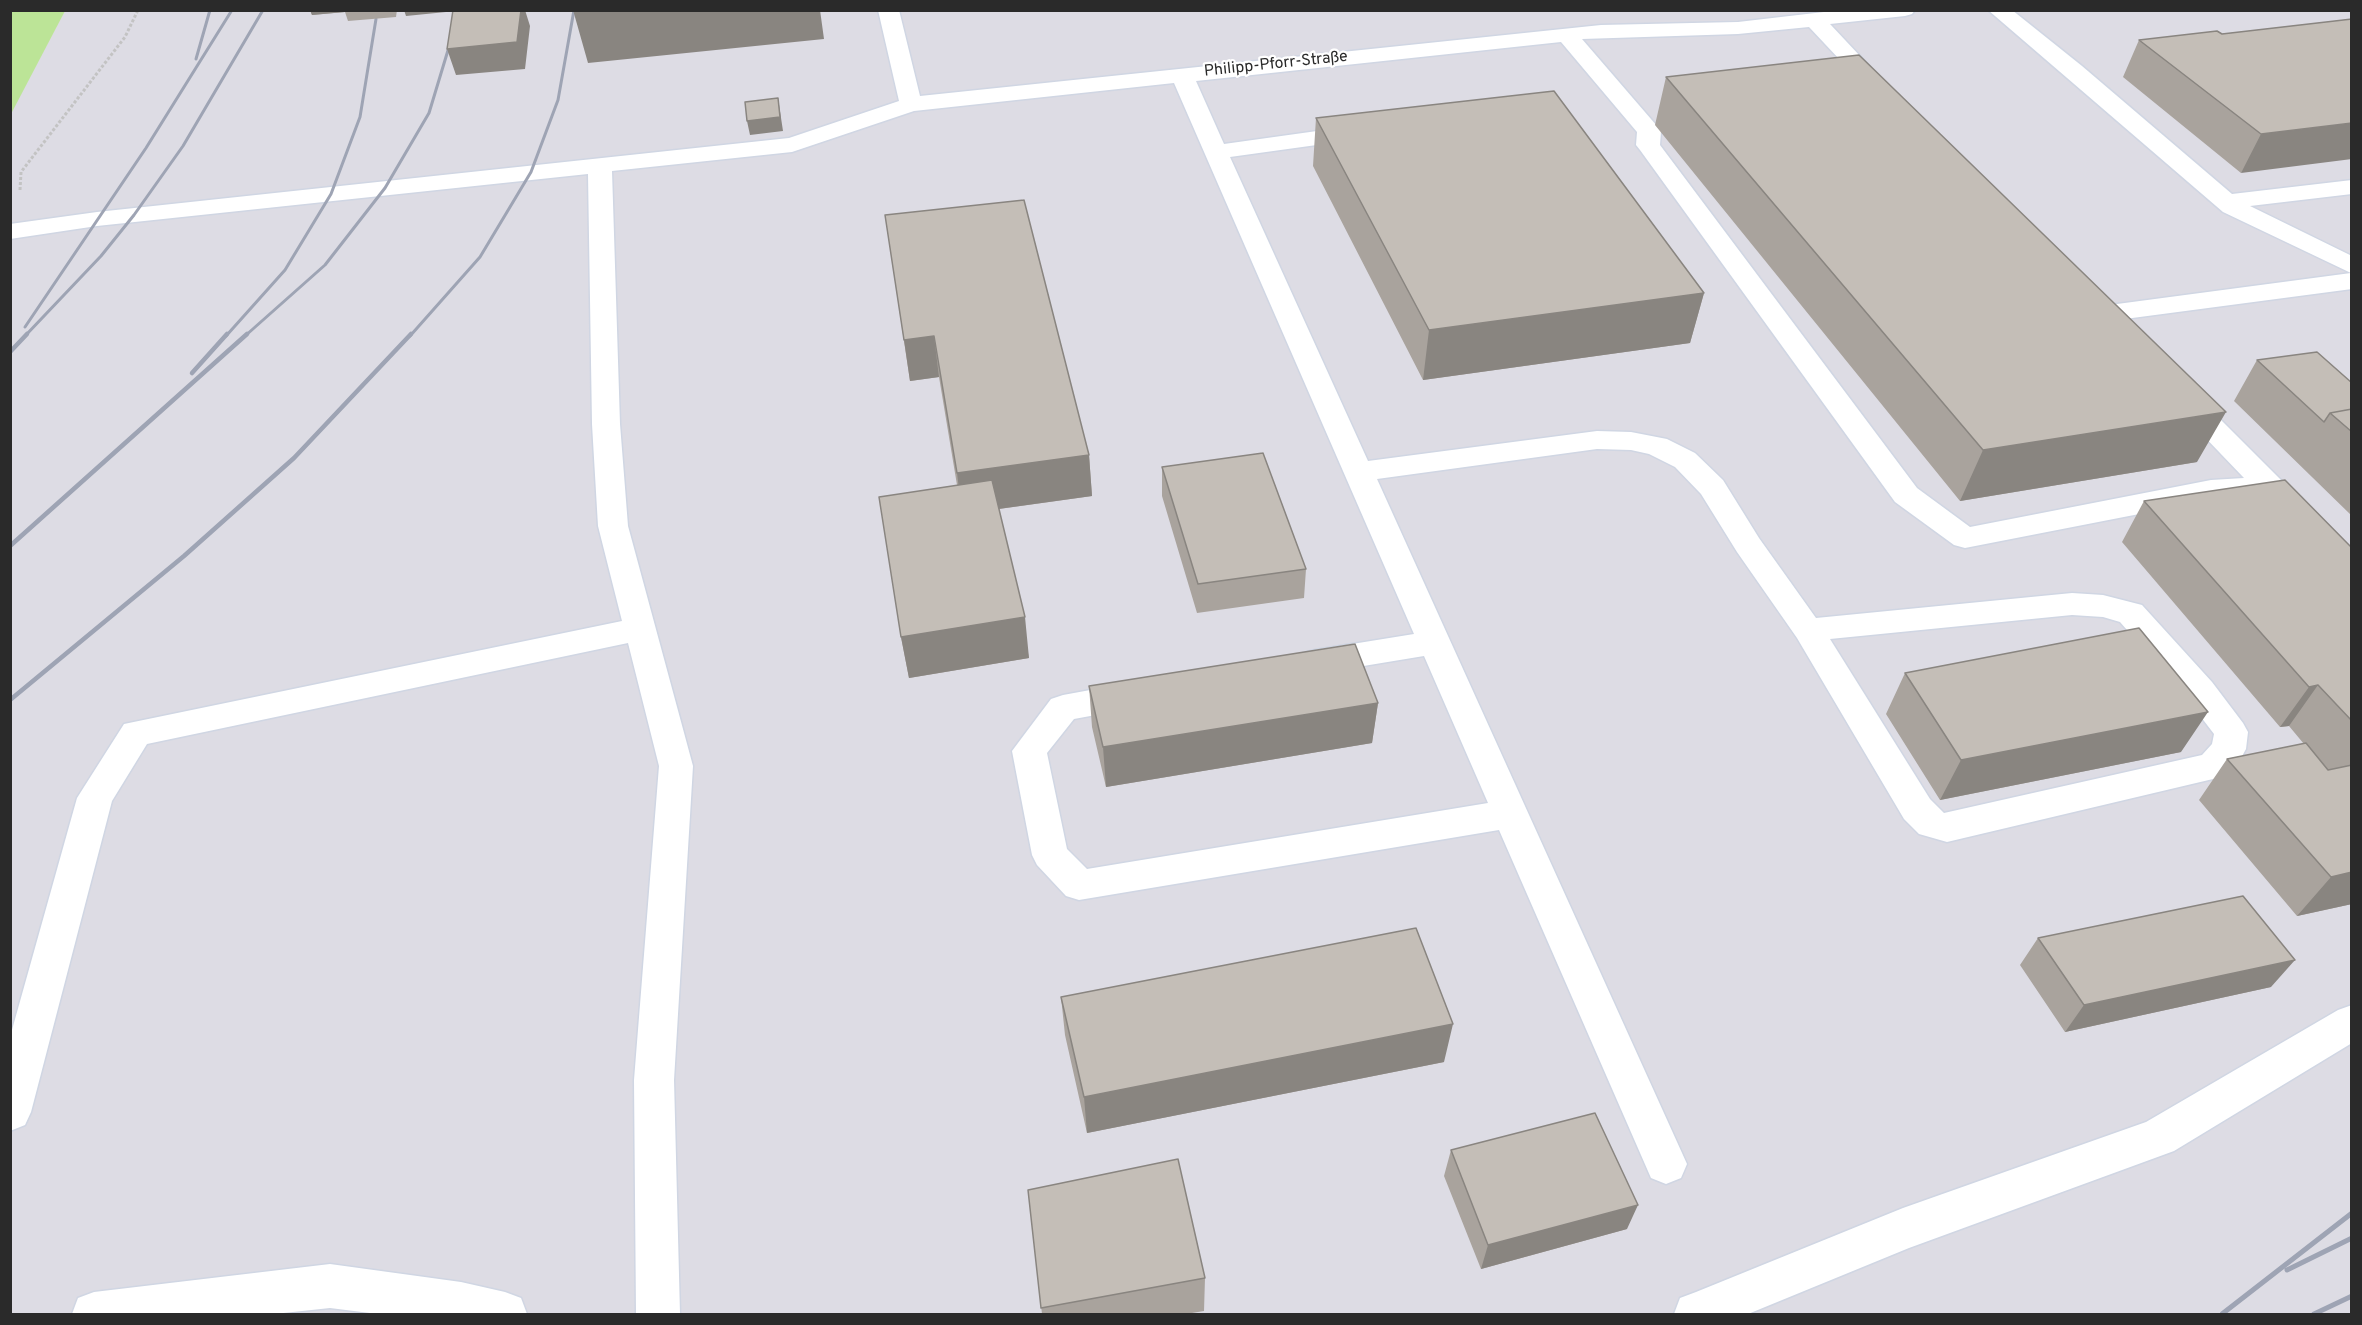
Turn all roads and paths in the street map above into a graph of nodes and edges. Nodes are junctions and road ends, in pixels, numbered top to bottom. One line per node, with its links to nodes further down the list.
1 (138, 10): 17 (path)
2 (888, 10): 10 (street)
3 (1905, 10): 6 (street, Philipp-Pforr-Straße)
4 (1998, 10): 16 (street)
5 (1584, 11): 7 (street)
6 (1815, 21): 7 (street, Philipp-Pforr-Straße); 11 (street)
7 (1601, 31): 8 (street, Philipp-Pforr-Straße)
8 (1567, 35): 9 (street, Philipp-Pforr-Straße); 23 (street)
9 (1182, 75): 10 (street, Philipp-Pforr-Straße); 13 (street)
10 (910, 104): 14 (street, Philipp-Pforr-Straße)
11 (1896, 105)
12 (1378, 129): 13 (street)
13 (1216, 152): 22 (street)
14 (600, 165): 17 (street, Philipp-Pforr-Straße); 25 (street)
15 (2352, 187): 16 (street)
16 (2226, 202): 18 (street)
17 (14, 231)
18 (2352, 266)
19 (2352, 281): 20 (street)
20 (2126, 339)
21 (2166, 380): 23 (street)
22 (1358, 472): 26 (street); 27 (street)
23 (2270, 486): 24 (street)
24 (2294, 511)
25 (641, 629): 32 (street); 36 (street)
26 (1808, 630): 26 (street)
27 (1434, 642): 28 (street); 30 (street)
28 (1282, 668)
29 (1167, 689): 30 (street)
30 (1510, 814): 33 (street)
31 (2352, 1022): 37 (street)
32 (10, 1112)
33 (1666, 1164)
34 (94, 1314): 35 (street)
35 (506, 1314)
36 (658, 1314)
37 (1696, 1314)

